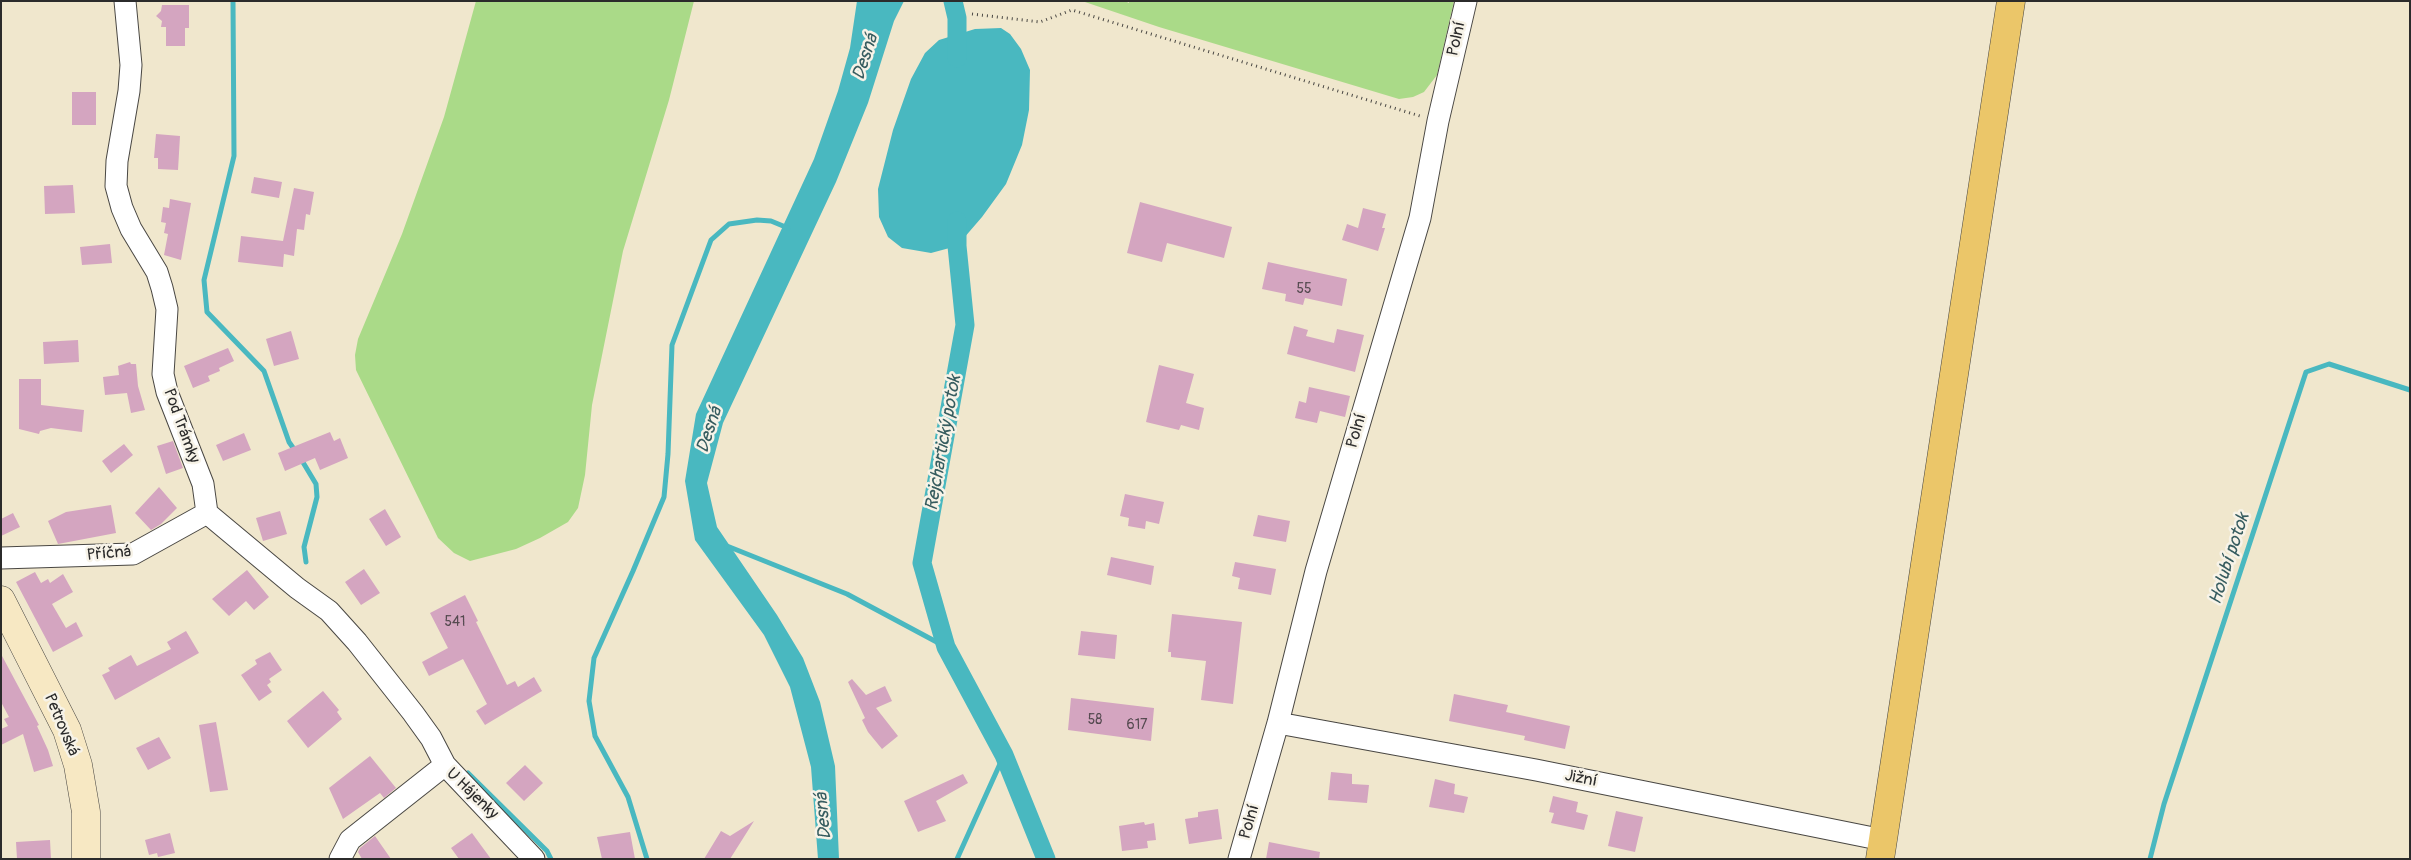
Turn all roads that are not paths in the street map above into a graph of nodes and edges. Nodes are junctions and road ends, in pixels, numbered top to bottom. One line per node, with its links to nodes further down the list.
1 (126, 1): 4 (street, Pod Trámky)
2 (1466, 1): 7 (street, Polní)
3 (2011, 1): 9 (main road)
4 (207, 514): 5 (street, Příčná); 8 (street)
5 (1, 558)
6 (1, 600): 10 (street, Petrovská)
7 (1278, 723): 9 (street, Jižní); 13 (street, Polní)
8 (445, 765): 11 (street, U Hájenky); 12 (street, U Hájenky)
9 (1882, 849)
10 (86, 859)
11 (340, 859)
12 (534, 859)
13 (1239, 859)

